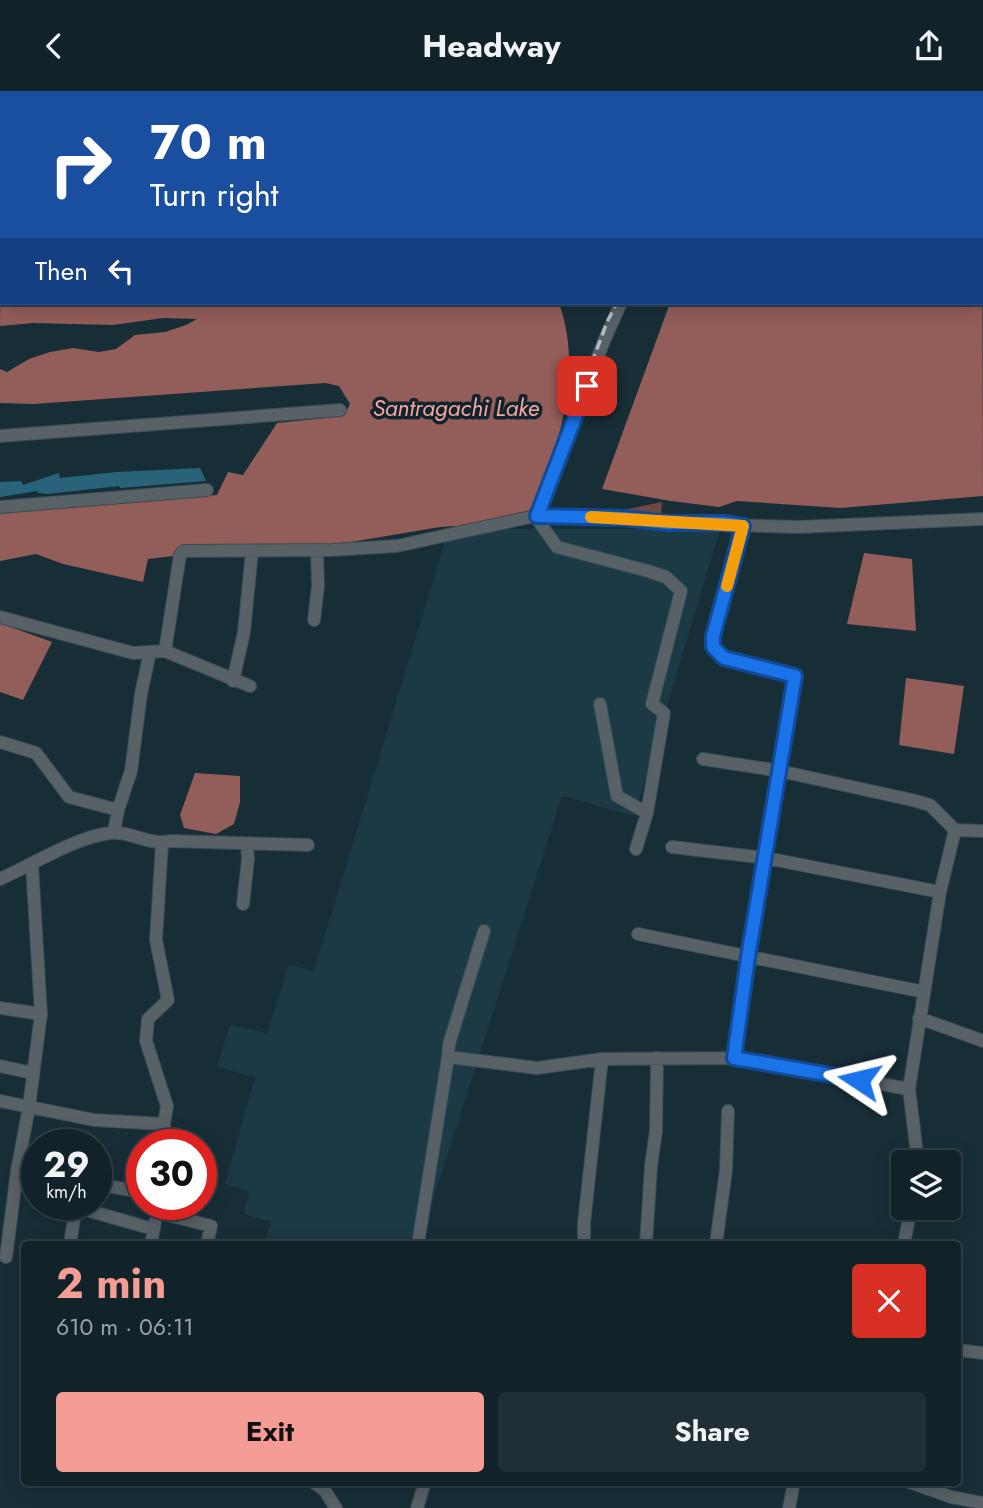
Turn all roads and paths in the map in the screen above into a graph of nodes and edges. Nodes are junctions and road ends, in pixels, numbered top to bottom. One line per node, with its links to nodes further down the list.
1 (620, 305): 6 (street)
2 (340, 410): 3 (street)
3 (0, 436)
4 (207, 490): 5 (street)
5 (0, 507)
6 (536, 516): 8 (street); 9 (street); 22 (street)
7 (983, 519): 8 (street)
8 (743, 526): 20 (street)
9 (317, 550): 10 (street); 12 (street)
10 (252, 551): 13 (street); 15 (street)
11 (0, 617): 14 (street)
12 (314, 620)
13 (164, 651): 14 (street); 15 (street)
14 (150, 652): 21 (street)
15 (233, 681): 16 (street)
16 (250, 686)
17 (600, 704): 22 (street)
18 (0, 742): 21 (street)
19 (703, 759): 20 (street)
20 (779, 771): 23 (street); 31 (street)
21 (118, 810): 25 (street)
22 (647, 813): 30 (street)
23 (956, 830): 24 (street); 34 (street)
24 (983, 831)
25 (114, 832): 26 (street); 32 (street)
26 (162, 843): 27 (street); 54 (street)
27 (247, 845): 28 (street); 35 (street)
28 (308, 845)
29 (672, 847): 31 (street)
30 (636, 849)
31 (766, 858): 34 (street); 38 (street)
32 (32, 865): 33 (street); 41 (street)
33 (0, 879)
34 (940, 892): 39 (street)
35 (243, 904)
36 (484, 931): 44 (street)
37 (638, 934): 38 (street)
38 (748, 957): 39 (street); 46 (street)
39 (924, 992): 42 (street)
40 (0, 1008): 41 (street)
41 (41, 1014): 49 (street)
42 (920, 1018): 43 (street); 50 (street)
43 (983, 1041)
44 (448, 1056): 47 (street); 66 (street)
45 (657, 1058): 46 (street); 47 (street); 68 (street)
46 (734, 1058): 50 (street)
47 (603, 1059): 67 (street)
48 (0, 1066): 49 (street)
49 (33, 1073): 52 (street)
50 (909, 1089): 56 (street)
51 (0, 1101): 52 (street)
52 (29, 1107): 54 (street); 57 (street)
53 (728, 1111): 69 (street)
54 (164, 1124): 55 (street)
55 (164, 1129)
56 (917, 1150)
57 (17, 1171): 58 (street); 71 (street)
58 (21, 1172)
59 (155, 1220): 62 (street)
60 (193, 1220): 65 (street)
61 (909, 1220): 70 (street)
62 (153, 1229): 63 (street); 64 (street)
63 (70, 1241)
64 (151, 1241)
65 (208, 1241)
66 (418, 1241)
67 (584, 1241)
68 (646, 1241)
69 (716, 1241)
70 (905, 1241)
71 (6, 1257)
72 (961, 1350): 73 (street)
73 (983, 1353)
74 (318, 1486): 79 (street)
75 (424, 1486): 80 (street)
76 (793, 1486): 81 (street)
77 (920, 1486): 78 (street)
78 (983, 1503)
79 (336, 1508)
80 (417, 1508)
81 (789, 1508)

